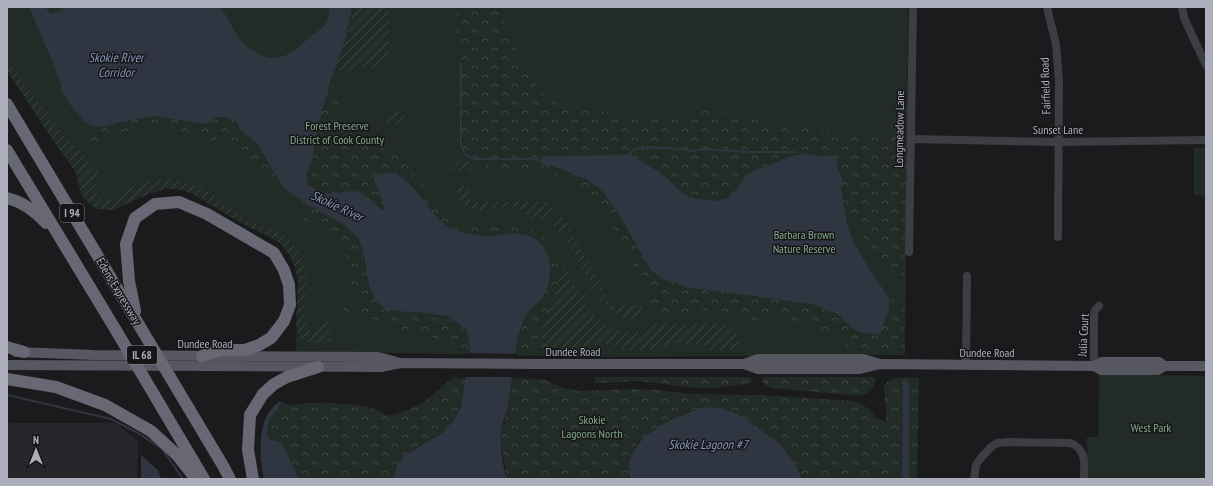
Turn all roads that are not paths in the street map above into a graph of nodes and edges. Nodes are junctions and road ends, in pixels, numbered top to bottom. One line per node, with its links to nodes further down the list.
1 (912, 7): 6 (street, Longmeadow Lane)
2 (1047, 7): 8 (street, Fairfield Road)
3 (1182, 7): 4 (street)
4 (1206, 65)
5 (7, 104): 16 (highway, Edens Expressway / I 94)
6 (911, 139): 8 (street, Sunset Lane); 13 (street, Longmeadow Lane)
7 (1206, 140): 8 (street, Sunset Lane)
8 (1058, 142): 12 (street, Fairfield Road)
9 (7, 150): 11 (highway, Edens Expressway / I 94)
10 (7, 198): 11 (highway)
11 (58, 236): 29 (highway, Edens Expressway / I 94)
12 (1058, 237)
13 (909, 252)
14 (967, 276): 23 (street)
15 (1099, 306): 24 (street, Julia Court)
16 (138, 322): 20 (highway); 30 (highway, Edens Expressway / I 94)
17 (7, 347): 19 (highway)
18 (7, 352): 19 (main road, Dundee Road / IL 68)
19 (24, 352): 20 (main road, Dundee Road / IL 68)
20 (197, 359): 21 (main road, Dundee Road); 22 (main road, Dundee Road); 26 (main road, Dundee Road)
21 (401, 363): 23 (main road, Dundee Road); 26 (main road, Dundee Road)
22 (7, 365)
23 (966, 365): 24 (main road, Dundee Road)
24 (1094, 366): 25 (main road, Dundee Road)
25 (1206, 366)
26 (318, 367): 31 (highway)
27 (7, 379): 28 (highway)
28 (196, 479)
29 (204, 479)
30 (230, 479)
31 (253, 479)
32 (974, 479): 33 (street)
33 (1084, 479)

